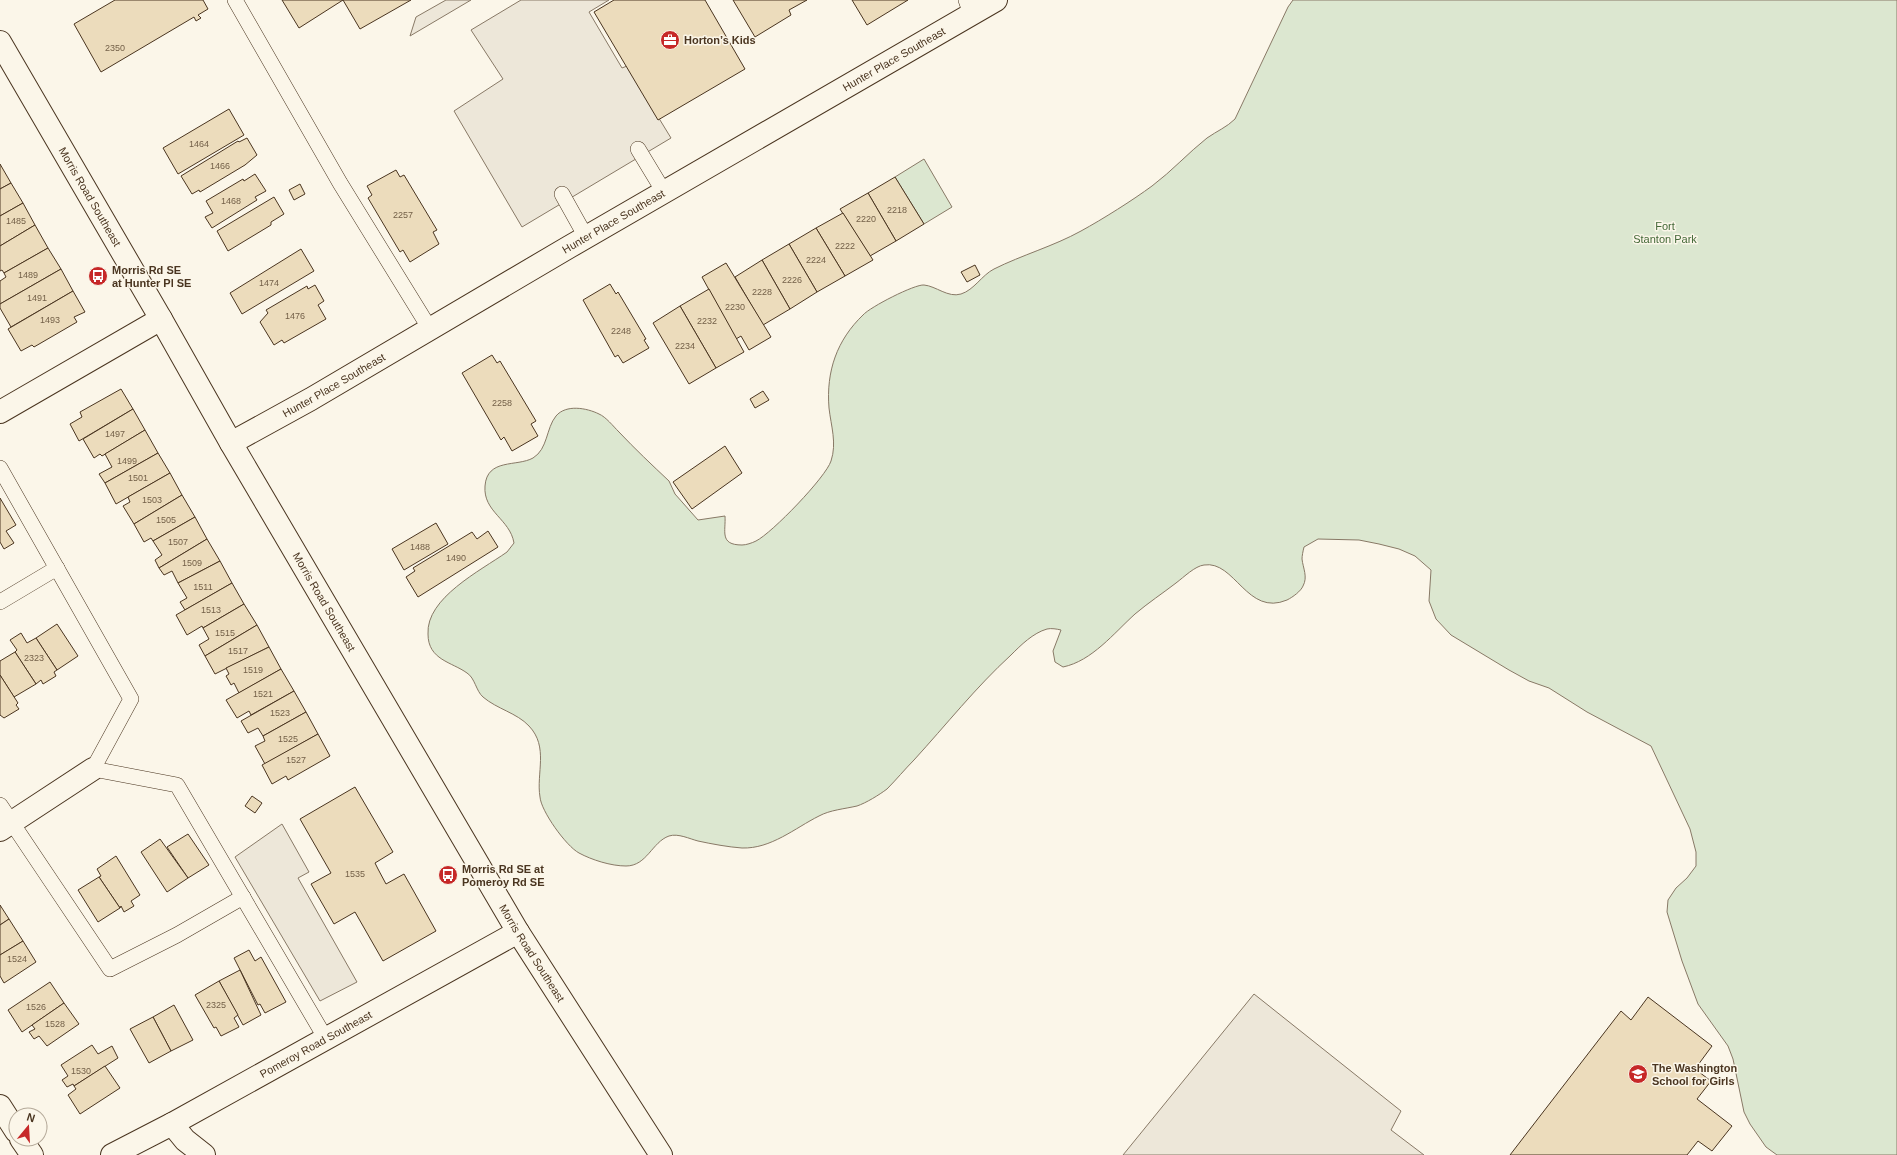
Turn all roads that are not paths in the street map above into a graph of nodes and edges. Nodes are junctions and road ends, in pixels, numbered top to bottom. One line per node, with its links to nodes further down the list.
1 (235, 0): 10 (lane)
2 (996, 0): 3 (street, Hunter Place Southeast)
3 (969, 7): 6 (street, Hunter Place Southeast)
4 (0, 42): 9 (street, Morris Road Southeast)
5 (638, 149): 6 (lane)
6 (664, 192): 8 (street, Hunter Place Southeast)
7 (562, 194): 8 (lane)
8 (586, 237): 10 (street, Hunter Place Southeast)
9 (161, 319): 11 (street); 12 (street, Morris Road Southeast)
10 (430, 329): 12 (street, Hunter Place Southeast)
11 (0, 412)
12 (231, 443): 19 (street, Morris Road Southeast)
13 (0, 468): 14 (lane)
14 (57, 568): 15 (lane); 16 (lane)
15 (0, 602)
16 (92, 769): 17 (street); 18 (lane)
17 (4, 819): 18 (lane)
18 (244, 897): 20 (lane)
19 (518, 932): 20 (street, Pomeroy Road Southeast); 26 (street, Morris Road Southeast)
20 (326, 1039): 23 (street, Pomeroy Road Southeast)
21 (0, 1106): 22 (street)
22 (8, 1118)
23 (172, 1124): 24 (street, Pomeroy Road Southeast); 25 (street)
24 (112, 1155)
25 (204, 1155)
26 (661, 1155)

